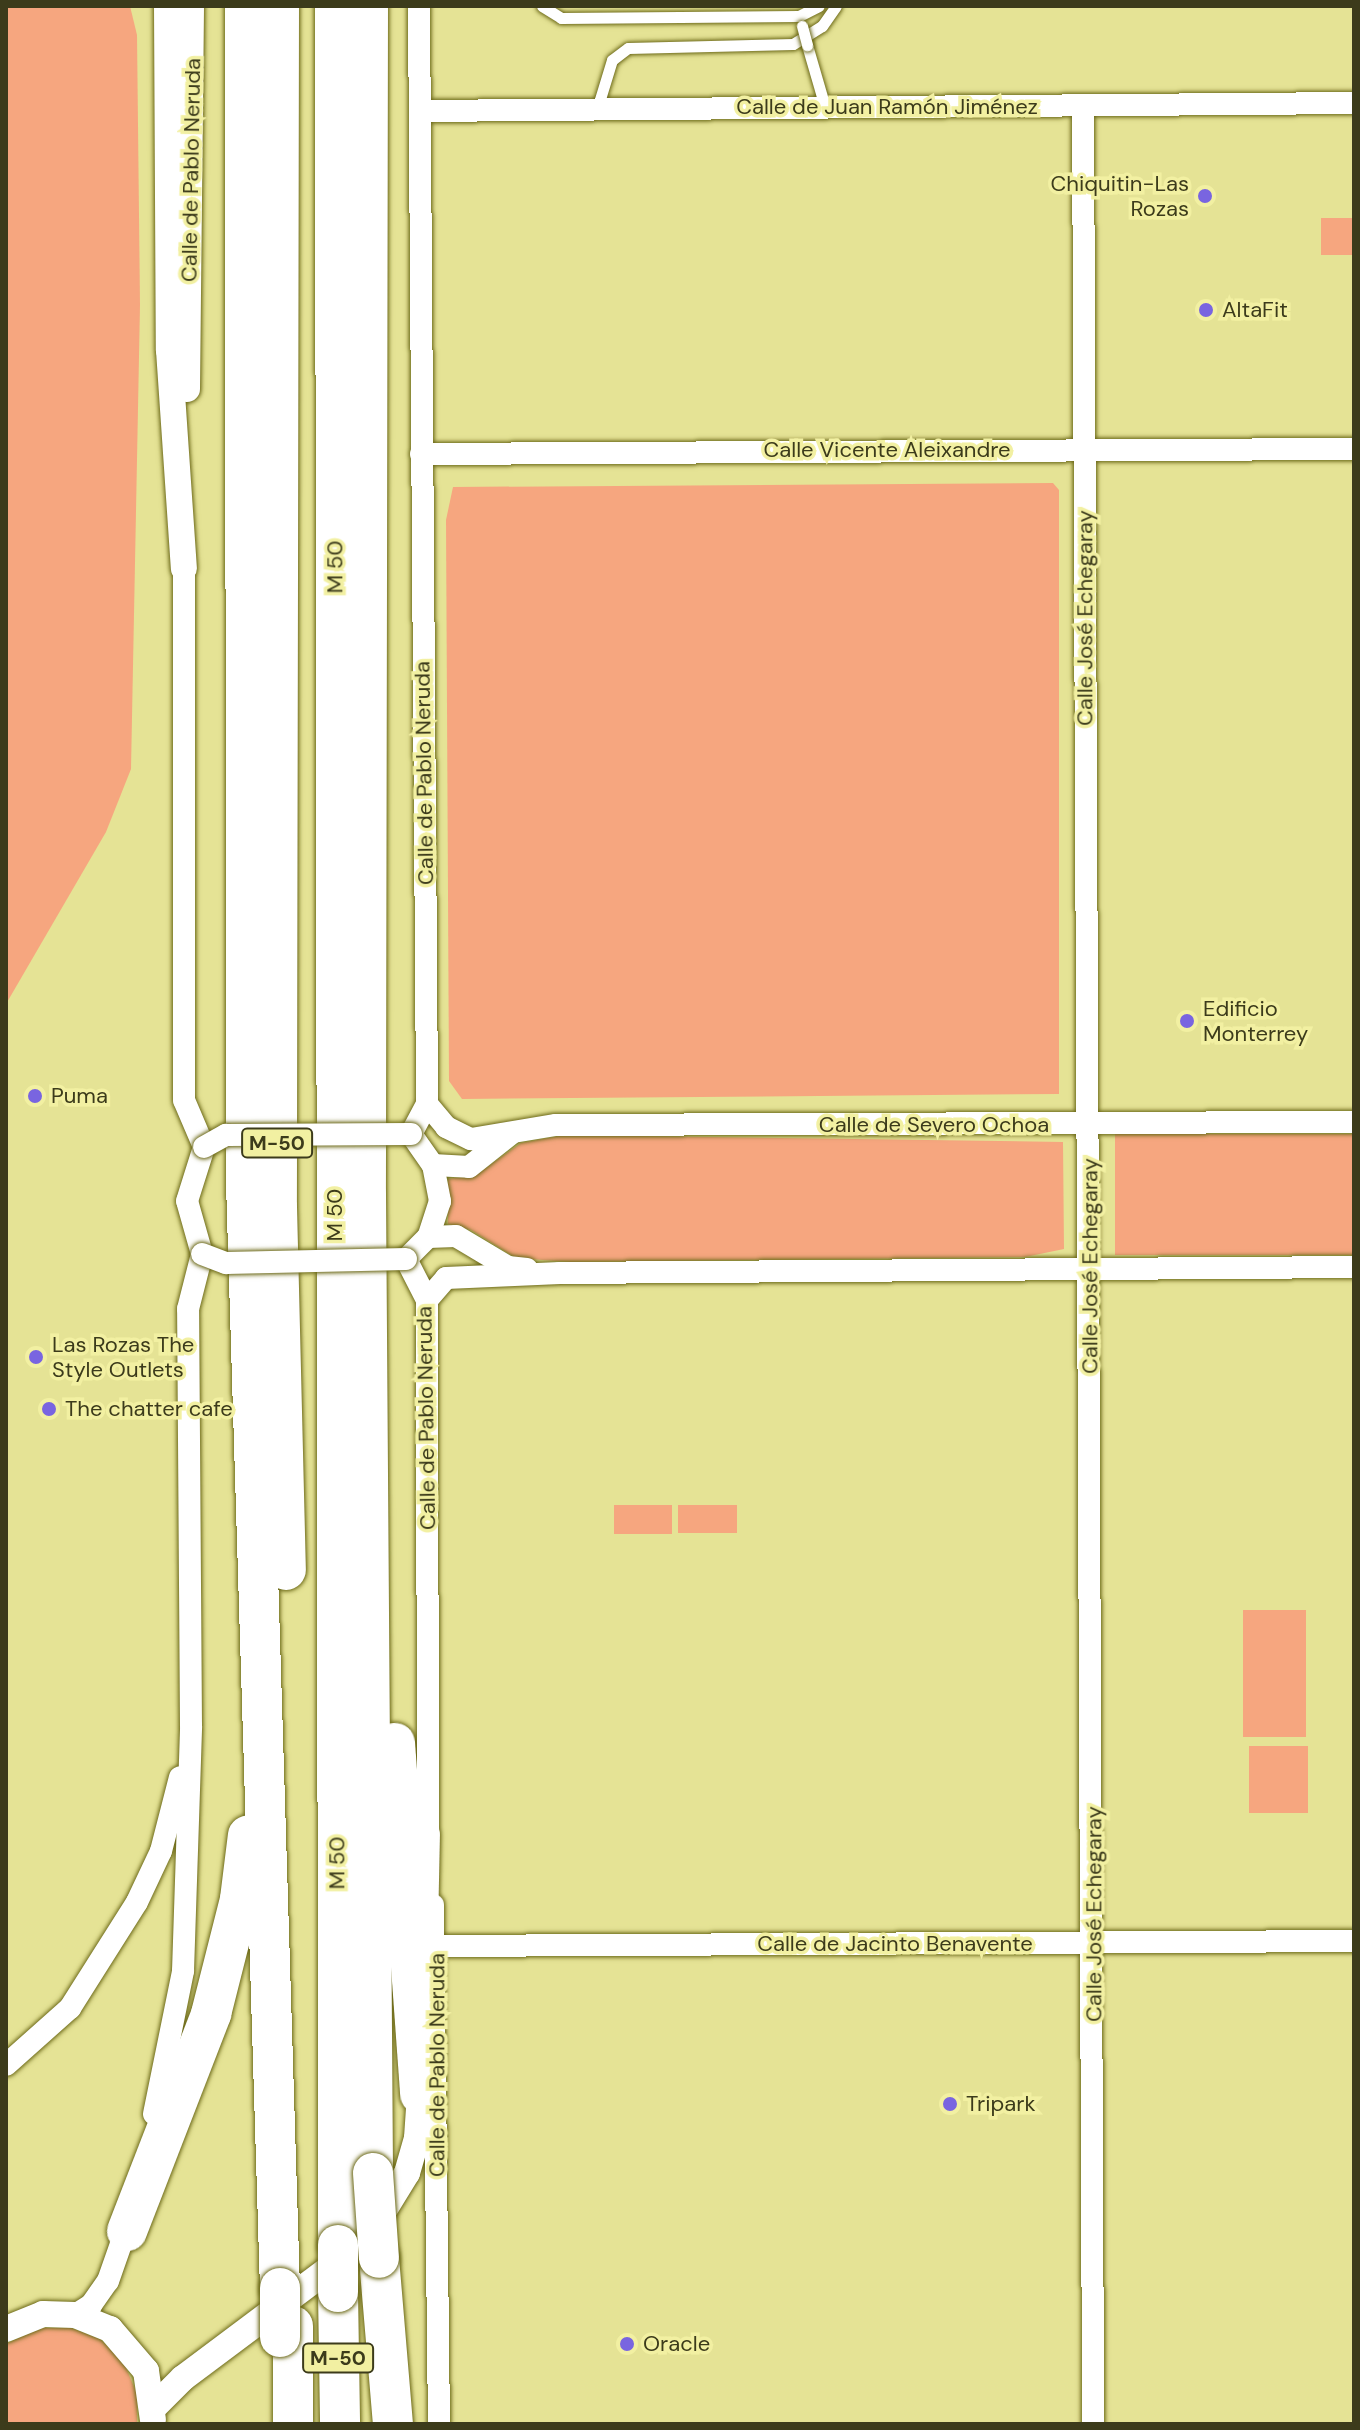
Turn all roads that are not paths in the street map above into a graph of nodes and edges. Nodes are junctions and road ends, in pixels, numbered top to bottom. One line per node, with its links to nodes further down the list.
1 (167, 6): 22 (street)
2 (191, 6): 22 (street, Calle de Pablo Neruda)
3 (221, 6): 21 (highway)
4 (245, 6): 21 (highway)
5 (279, 6): 47 (highway, M-50)
6 (335, 6): 54 (highway, M 50 / M-50, bridge)
7 (368, 6): 38 (highway)
8 (419, 6): 17 (street, Calle de Pablo Neruda)
9 (542, 6): 12 (lane)
10 (819, 6): 12 (lane)
11 (836, 6): 16 (lane)
12 (801, 21): 14 (lane, bridge)
13 (1354, 103): 15 (street, Calle de Juan Ramón Jiménez)
14 (825, 107): 15 (street, Calle de Juan Ramón Jiménez); 16 (street, Calle de Juan Ramón Jiménez)
15 (1083, 107): 18 (street, Calle José Echegaray)
16 (597, 109): 17 (street, Calle de Juan Ramón Jiménez)
17 (420, 111): 20 (street, Calle de Pablo Neruda)
18 (1085, 448): 19 (street, Calle Vicente Aleixandre); 20 (street, Calle Vicente Aleixandre); 25 (street, Calle José Echegaray)
19 (1354, 449)
20 (421, 454): 23 (street, Calle de Pablo Neruda)
21 (244, 490): 36 (highway)
22 (184, 568): 28 (street, Calle de Pablo Neruda)
23 (427, 1104): 26 (street, Calle de Severo Ochoa); 27 (street, Calle de Pablo Neruda)
24 (1354, 1122): 25 (street, Calle de Severo Ochoa)
25 (1089, 1126): 26 (street, Calle de Severo Ochoa); 34 (street, Calle José Echegaray)
26 (515, 1131): 29 (street, Calle de Severo Ochoa)
27 (411, 1134): 28 (street, bridge); 29 (street)
28 (204, 1147): 31 (street)
29 (433, 1165): 30 (street)
30 (428, 1237): 32 (street); 35 (street)
31 (202, 1254): 32 (street, bridge); 39 (street)
32 (406, 1259): 37 (street, Calle de Pablo Neruda)
33 (1354, 1267): 34 (street)
34 (1091, 1269): 35 (street); 42 (street, Calle José Echegaray)
35 (560, 1273): 37 (street)
36 (247, 1279): 46 (highway); 47 (highway)
37 (427, 1300): 40 (street, Calle de Pablo Neruda)
38 (367, 1374): 45 (highway); 55 (highway, bridge)
39 (190, 1738): 44 (street); 46 (street)
40 (427, 1834): 43 (street, Calle de Pablo Neruda); 45 (street)
41 (1354, 1941): 42 (street, Calle de Jacinto Benavente)
42 (1095, 1943): 43 (street, Calle de Jacinto Benavente); 57 (street, Calle José Echegaray)
43 (436, 1946): 56 (street, Calle de Pablo Neruda)
44 (6, 2065)
45 (420, 2094): 51 (street)
46 (127, 2231): 48 (street)
47 (286, 2284): 50 (highway, M-50)
48 (75, 2315): 49 (street); 51 (street)
49 (6, 2329)
50 (286, 2331): 52 (highway); 53 (highway, M-50)
51 (153, 2416)
52 (279, 2424)
53 (293, 2424)
54 (340, 2424)
55 (393, 2424)
56 (439, 2424)
57 (1093, 2424)

